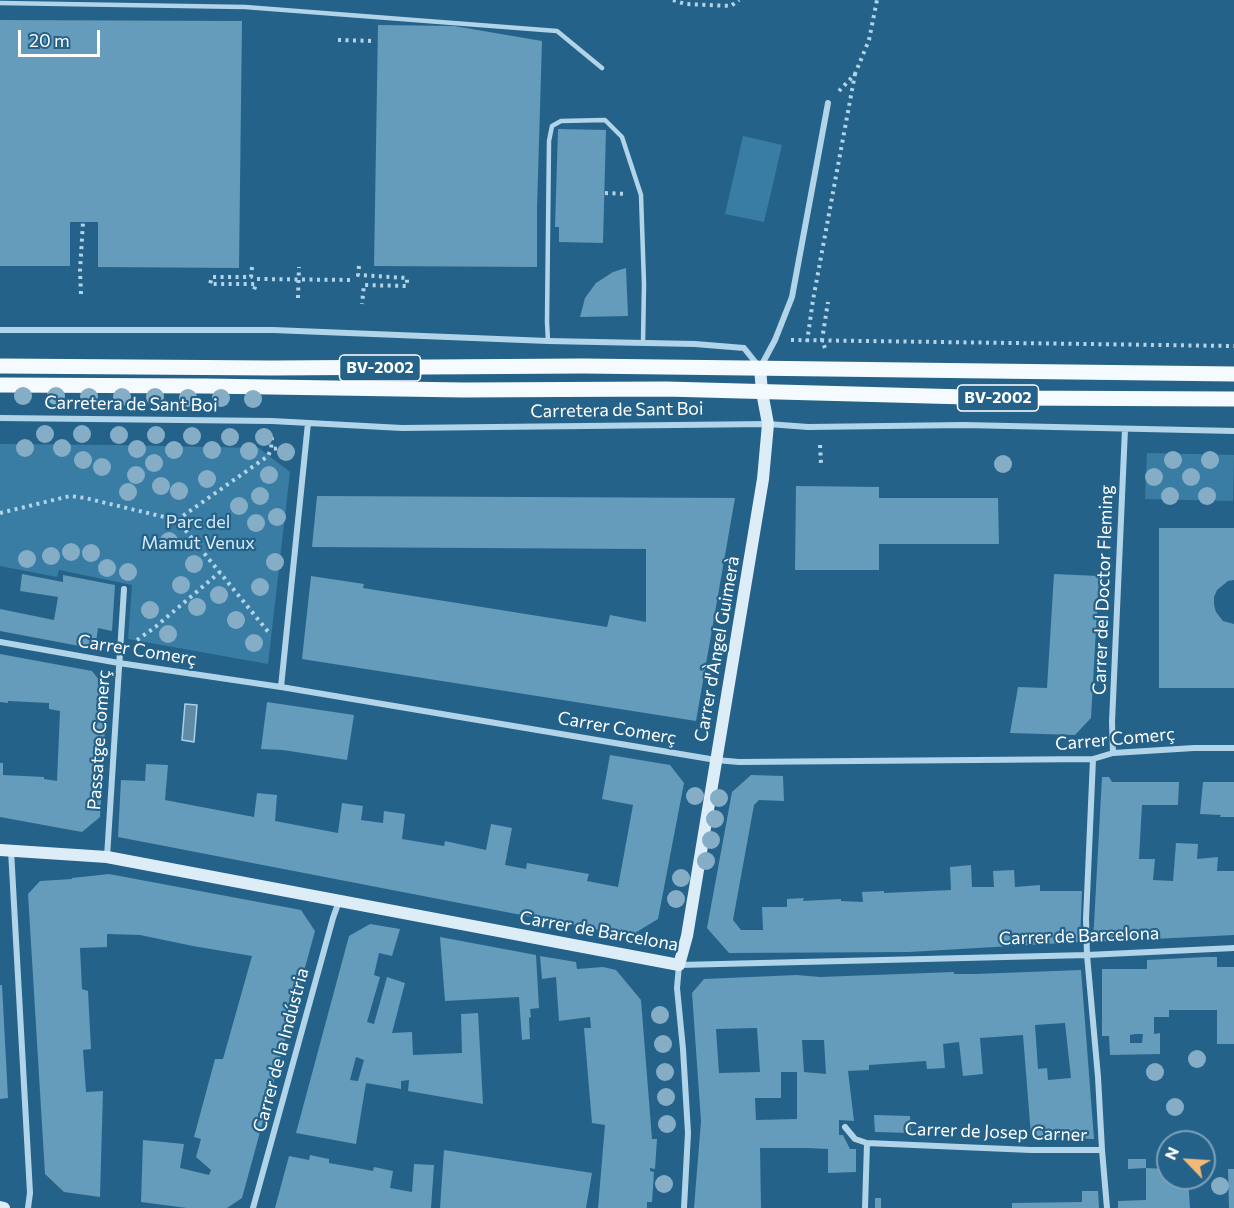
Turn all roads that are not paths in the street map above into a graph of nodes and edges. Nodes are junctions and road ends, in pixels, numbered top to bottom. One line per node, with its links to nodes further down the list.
1 (0, 3): 2 (lane)
2 (602, 68)
3 (828, 103): 8 (street)
4 (0, 330): 5 (street)
5 (548, 341): 6 (street); 6 (lane)
6 (643, 343): 8 (street)
7 (0, 366): 8 (main road, BV-2002)
8 (760, 368): 9 (main road, BV-2002); 11 (street, Carrer d'Àngel Guimerà)
9 (1234, 374)
10 (0, 385): 11 (main road, BV-2002)
11 (762, 392): 12 (main road, BV-2002); 15 (street, Carrer d'Àngel Guimerà)
12 (1234, 399)
13 (0, 418): 14 (street, Carretera de Sant Boi)
14 (308, 423): 15 (street, Carretera de Sant Boi); 21 (street)
15 (768, 424): 16 (street, Carretera de Sant Boi); 25 (street, Carrer d'Àngel Guimerà)
16 (1125, 429): 17 (street, Carretera de Sant Boi); 23 (street, Carrer del Doctor Fleming)
17 (1234, 432)
18 (124, 589): 20 (street, Passatge Comerç)
19 (0, 642): 20 (street, Carrer Comerç)
20 (119, 663): 21 (street, Carrer Comerç); 27 (street, Passatge Comerç)
21 (281, 687): 25 (street, Carrer Comerç)
22 (1234, 748): 23 (street, Carrer Comerç)
23 (1113, 753): 24 (street, Carrer Comerç)
24 (1093, 759): 25 (street, Carrer Comerç); 30 (street)
25 (716, 760): 31 (street, Carrer d'Àngel Guimerà)
26 (6, 850): 27 (street, Carrer de Barcelona); 35 (street)
27 (107, 857): 28 (street, Carrer de Barcelona)
28 (339, 901): 31 (street, Carrer de Barcelona); 36 (street, Carrer de la Indústria)
29 (1234, 948): 30 (street, Carrer de Barcelona)
30 (1087, 955): 31 (street, Carrer de Barcelona); 34 (street)
31 (679, 965): 37 (street, Carrer d'Àngel Guimerà)
32 (845, 1127): 33 (street)
33 (867, 1143): 34 (street, Carrer de Josep Carner); 38 (street)
34 (1102, 1150): 39 (street, Carrer de Josep Carner)
35 (28, 1208)
36 (253, 1208)
37 (684, 1208)
38 (865, 1208)
39 (1107, 1208)

